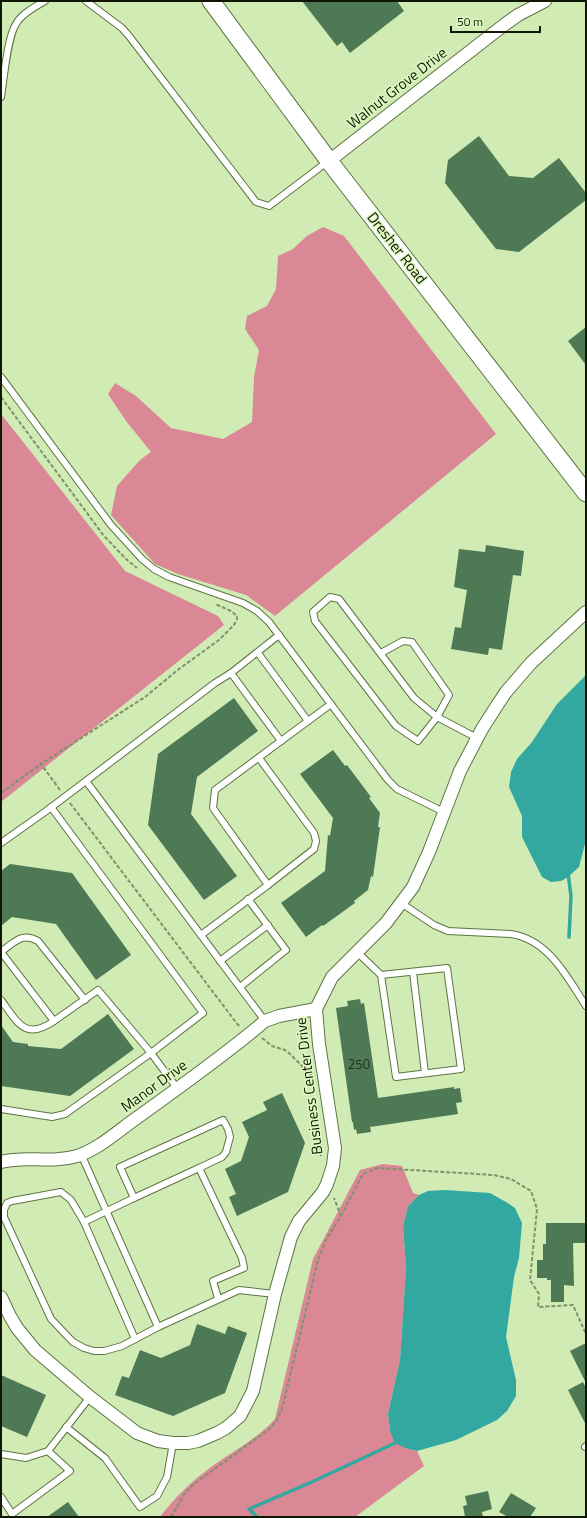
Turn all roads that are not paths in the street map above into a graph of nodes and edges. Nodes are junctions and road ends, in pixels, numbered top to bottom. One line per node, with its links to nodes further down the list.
1 (46, 1): 5 (lane)
2 (86, 1): 6 (lane)
3 (211, 1): 6 (main road, Dresher Road)
4 (545, 1): 6 (street, Walnut Grove Drive)
5 (1, 97)
6 (329, 161): 8 (main road, Dresher Road)
7 (1, 377): 10 (lane)
8 (586, 493)
9 (586, 612): 17 (street, Business Center Drive)
10 (279, 635): 11 (lane); 14 (lane)
11 (258, 653): 13 (lane); 16 (lane)
12 (380, 653): 15 (lane); 15 (lane); 15 (lane)
13 (231, 673): 18 (lane); 20 (lane)
14 (330, 704): 16 (lane); 22 (lane)
15 (437, 717): 17 (lane)
16 (308, 721): 18 (lane)
17 (478, 738): 22 (street, Business Center Drive)
18 (281, 741): 19 (lane)
19 (258, 758): 24 (lane); 24 (lane)
20 (86, 781): 21 (lane); 28 (lane)
21 (51, 807): 23 (lane); 41 (lane)
22 (444, 812): 26 (street, Business Center Drive)
23 (1, 843)
24 (268, 885): 25 (lane)
25 (248, 899): 27 (lane); 28 (lane)
26 (401, 903): 30 (street, Business Center Drive); 37 (lane)
27 (268, 925): 31 (lane); 34 (lane)
28 (201, 935): 31 (lane)
29 (1, 952): 36 (lane); 40 (lane)
30 (357, 952): 33 (lane); 38 (street, Business Center Drive)
31 (220, 961): 34 (lane)
32 (413, 972): 33 (lane); 42 (lane); 42 (lane)
33 (381, 975): 42 (lane)
34 (240, 988): 39 (lane)
35 (1, 1000): 40 (lane)
36 (85, 1000): 40 (lane); 41 (lane)
37 (586, 1006)
38 (316, 1009): 39 (street, Manor Drive); 51 (street, Business Center Drive)
39 (265, 1021): 43 (street, Manor Drive)
40 (54, 1022)
41 (151, 1053): 43 (lane); 44 (lane)
42 (425, 1073)
43 (177, 1088): 45 (street, Manor Drive)
44 (1, 1109)
45 (81, 1154): 46 (street, Manor Drive); 49 (lane)
46 (1, 1162)
47 (199, 1168): 48 (lane); 48 (lane); 53 (lane)
48 (134, 1198): 49 (lane)
49 (106, 1212): 50 (lane); 54 (lane)
50 (84, 1222): 55 (lane); 55 (lane)
51 (275, 1294): 53 (lane); 58 (street, Business Center Drive)
52 (1, 1297): 56 (street, Business Center Drive)
53 (218, 1298): 54 (lane)
54 (158, 1327): 55 (lane)
55 (135, 1339)
56 (90, 1397): 57 (lane); 58 (street, Business Center Drive)
57 (66, 1427): 58 (lane); 59 (lane)
58 (172, 1444)
59 (48, 1451): 60 (lane); 61 (lane)
60 (1, 1454)
61 (1, 1497)

